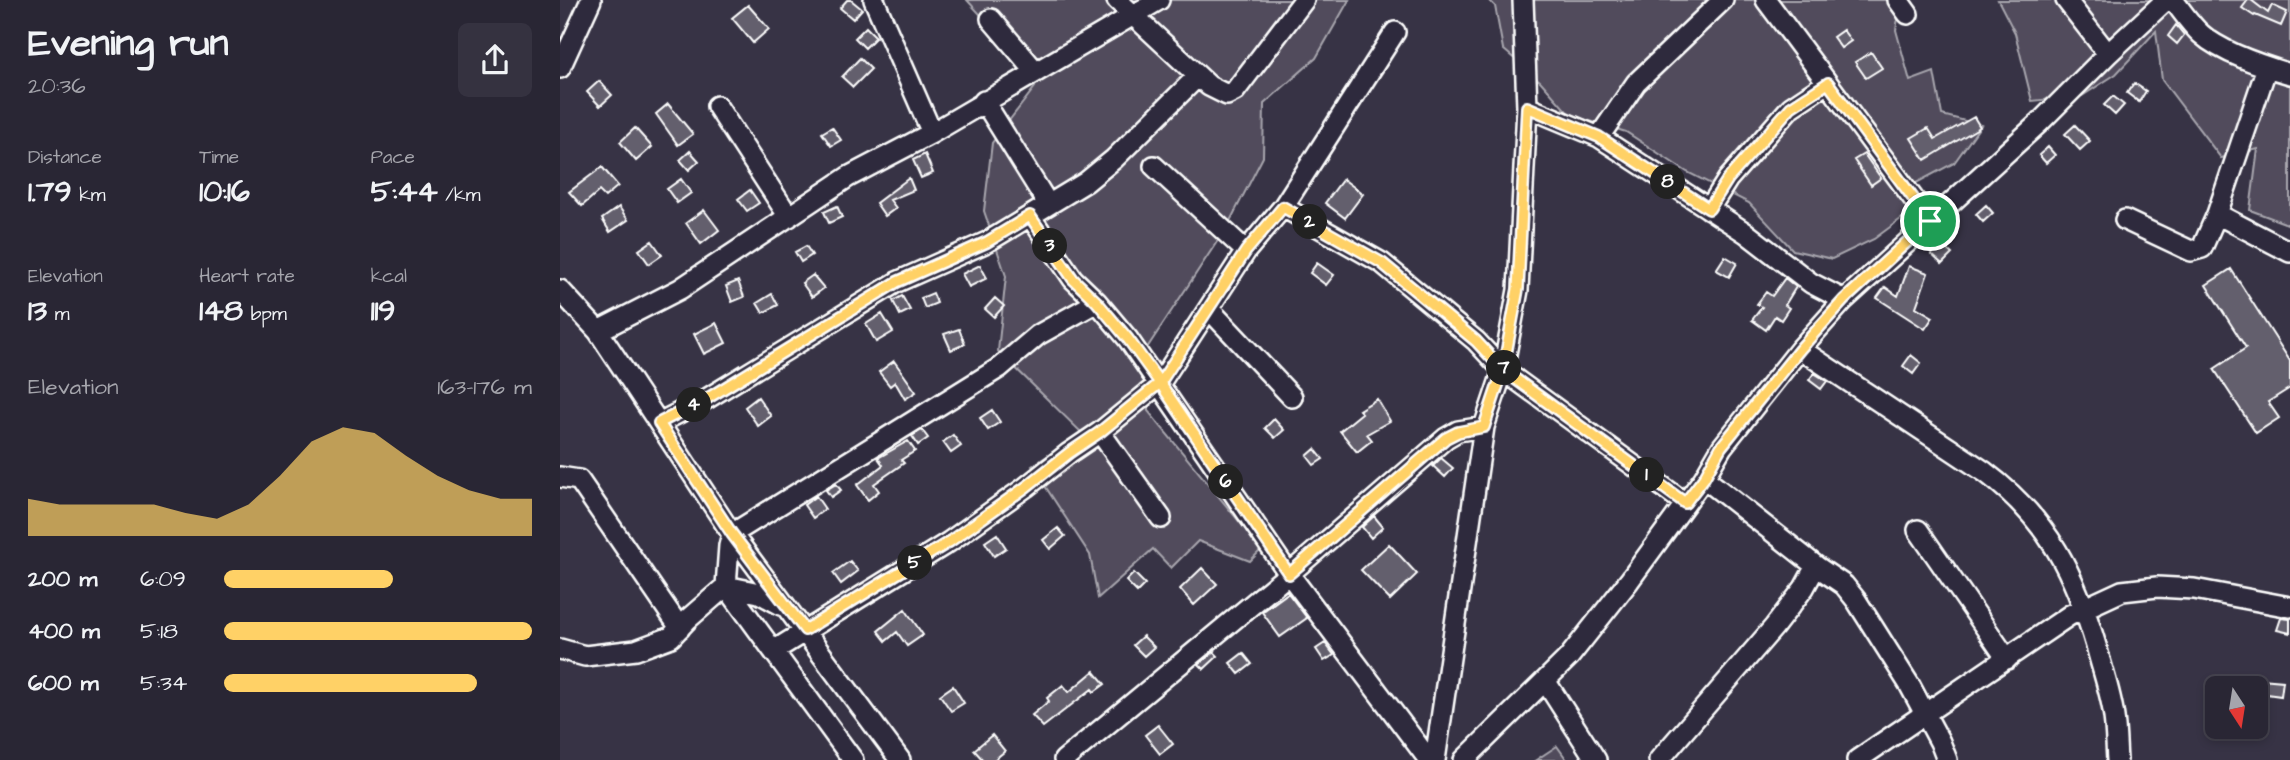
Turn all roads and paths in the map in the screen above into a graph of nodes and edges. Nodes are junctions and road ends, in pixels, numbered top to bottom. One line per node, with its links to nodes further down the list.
1 (591, 0): 17 (street)
2 (874, 0): 25 (street)
3 (1117, 0): 12 (street)
4 (1159, 0): 12 (street)
5 (1304, 0): 20 (street)
6 (1523, 0): 24 (street)
7 (1723, 0): 26 (street)
8 (1766, 0): 21 (street)
9 (2066, 0): 15 (street)
10 (2166, 0): 15 (street)
11 (2173, 0): 16 (street)
12 (1132, 15): 18 (street); 20 (street)
13 (991, 19): 18 (street)
14 (1395, 32): 29 (street)
15 (2108, 54): 35 (street)
16 (2267, 67): 19 (street); 31 (street)
17 (560, 68)
18 (1036, 72): 22 (street)
19 (2290, 74)
20 (1198, 76): 28 (street)
21 (1828, 83): 30 (street); 35 (street)
22 (984, 101): 25 (street); 28 (street)
23 (716, 106): 33 (street)
24 (1527, 107): 26 (street); 44 (street)
25 (932, 133): 33 (street)
26 (1599, 137): 30 (street)
27 (1154, 166): 36 (street)
28 (1048, 204): 32 (street)
29 (1283, 207): 36 (street); 44 (street)
30 (1709, 209): 39 (street)
31 (2217, 214): 34 (street); 37 (street)
32 (1030, 216): 40 (street); 47 (street)
33 (789, 217): 42 (street)
34 (2125, 220)
35 (1930, 221): 39 (street)
36 (1246, 251): 41 (street)
37 (2290, 253)
38 (560, 289): 42 (street)
39 (1844, 300): 43 (street)
40 (1097, 302): 45 (street); 55 (street)
41 (1209, 309): 45 (street); 46 (street)
42 (598, 331): 47 (street)
43 (1800, 349): 51 (street); 59 (street)
44 (1503, 370): 48 (street); 52 (street)
45 (1160, 383): 49 (street); 57 (street)
46 (1292, 397)
47 (659, 423): 55 (street)
48 (1484, 427): 57 (street); 73 (street)
49 (1100, 432): 53 (street); 63 (street)
50 (560, 477): 62 (street)
51 (1704, 478): 52 (street); 56 (street)
52 (1685, 503): 67 (street)
53 (1161, 519)
54 (1918, 530): 66 (street)
55 (732, 534): 58 (street); 61 (street)
56 (1816, 566): 68 (street); 76 (street)
57 (1289, 574): 71 (street); 72 (street)
58 (726, 586): 61 (street); 62 (street); 65 (street)
59 (2085, 607): 60 (street); 66 (street); 79 (street)
60 (2290, 607)
61 (789, 609): 63 (street)
62 (680, 628): 64 (street)
63 (805, 630): 65 (street); 70 (street)
64 (560, 649)
65 (775, 650): 69 (street)
66 (2007, 659): 68 (street)
67 (1546, 682): 74 (street); 75 (street)
68 (1924, 712): 77 (street); 78 (street)
69 (853, 760)
70 (900, 760)
71 (1064, 760)
72 (1429, 760)
73 (1435, 760)
74 (1464, 760)
75 (1597, 760)
76 (1659, 760)
77 (1857, 760)
78 (1947, 760)
79 (2117, 760)

